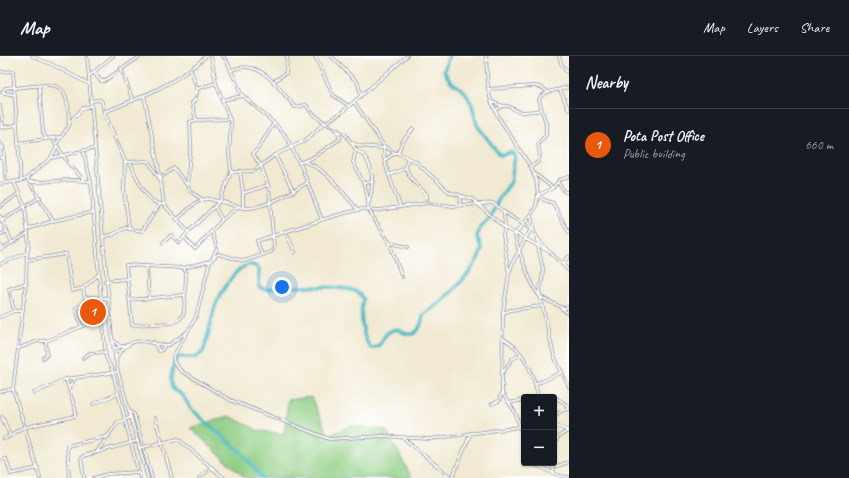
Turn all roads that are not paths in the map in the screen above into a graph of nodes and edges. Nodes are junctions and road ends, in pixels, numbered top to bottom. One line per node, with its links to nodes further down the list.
1 (32, 56): 2 (street)
2 (36, 56): 26 (street)
3 (86, 56): 23 (street)
4 (113, 56): 21 (street)
5 (140, 56): 16 (street)
6 (206, 56): 19 (street)
7 (211, 56): 25 (street)
8 (223, 56): 18 (street)
9 (287, 56): 24 (street)
10 (315, 56): 46 (street)
11 (331, 56): 38 (street)
12 (407, 56): 38 (street)
13 (486, 56): 31 (street)
14 (559, 56): 17 (street)
15 (568, 66): 17 (street)
16 (121, 68): 21 (street); 41 (street)
17 (564, 69): 22 (street)
18 (231, 70): 24 (street); 37 (street)
19 (191, 71): 30 (street); 36 (street)
20 (0, 72): 28 (street)
21 (93, 72): 23 (street)
22 (569, 74)
23 (88, 76): 26 (street)
24 (273, 82): 56 (street)
25 (216, 83): 30 (street); 39 (street)
26 (89, 84): 40 (street)
27 (39, 86): 28 (street); 54 (street); 62 (street)
28 (15, 87): 33 (street); 35 (street)
29 (569, 87): 32 (street)
30 (196, 89): 53 (street)
31 (488, 89): 34 (street); 42 (street)
32 (560, 90): 34 (street); 50 (street)
33 (2, 92): 35 (street)
34 (548, 92): 49 (street)
35 (15, 95): 57 (street)
36 (144, 95): 41 (street); 95 (street)
37 (243, 96): 39 (street); 55 (street)
38 (361, 96): 43 (street)
39 (222, 100): 52 (street)
40 (90, 101): 45 (street); 51 (street)
41 (134, 101): 51 (street)
42 (491, 101): 47 (street); 48 (street)
43 (354, 102): 46 (street); 69 (street)
44 (0, 106): 58 (street)
45 (91, 106): 54 (street); 70 (street)
46 (350, 106): 56 (street)
47 (503, 106): 48 (street); 49 (street)
48 (495, 110): 87 (street)
49 (542, 110): 87 (street)
50 (569, 110)
51 (104, 112): 82 (street)
52 (230, 119): 53 (street); 90 (street)
53 (196, 120): 109 (street)
54 (69, 123): 61 (street)
55 (274, 123): 68 (street); 86 (street)
56 (325, 123): 59 (street); 68 (street)
57 (16, 125): 58 (street); 66 (street)
58 (1, 128)
59 (337, 129): 64 (street); 84 (street)
60 (413, 129): 73 (street)
61 (61, 137): 63 (street); 67 (street)
62 (46, 138): 63 (street); 66 (street)
63 (52, 138): 67 (street)
64 (351, 142): 69 (street); 72 (street)
65 (0, 143): 77 (street)
66 (18, 143): 97 (street)
67 (56, 145): 74 (street); 79 (street)
68 (291, 147): 76 (street); 85 (street)
69 (383, 147): 75 (street); 81 (street)
70 (95, 148): 71 (street); 160 (street)
71 (83, 150): 74 (street); 101 (street)
72 (356, 150): 102 (street); 105 (street)
73 (398, 153): 75 (street); 80 (street)
74 (63, 154): 79 (street); 96 (street)
75 (395, 154): 81 (street)
76 (275, 155): 86 (street); 111 (street)
77 (4, 157): 78 (street); 103 (street)
78 (0, 158)
79 (51, 158): 94 (street)
80 (408, 158): 88 (street); 116 (street)
81 (386, 159): 92 (street)
82 (125, 162): 83 (street); 146 (street)
83 (130, 162): 98 (street); 124 (street)
84 (305, 162): 85 (street); 134 (street)
85 (300, 163): 104 (street)
86 (260, 164): 89 (street); 108 (street)
87 (531, 167): 91 (street)
88 (407, 168): 92 (street); 122 (street)
89 (240, 171): 90 (street); 113 (street)
90 (231, 172): 119 (street)
91 (534, 173): 110 (street); 115 (street)
92 (389, 175): 131 (street)
93 (569, 177): 106 (street)
94 (27, 178): 97 (street); 100 (street)
95 (160, 178): 98 (street); 109 (street)
96 (84, 180): 100 (street); 101 (street)
97 (20, 181): 99 (street)
98 (161, 181): 125 (street)
99 (14, 182): 103 (street); 114 (street)
100 (30, 182): 117 (street)
101 (91, 182): 135 (street)
102 (373, 182): 105 (street); 121 (street)
103 (6, 183): 107 (street)
104 (307, 183): 111 (street); 141 (street)
105 (364, 183): 121 (street)
106 (558, 183): 110 (street); 112 (street)
107 (0, 184)
108 (268, 185): 113 (street); 120 (street)
109 (187, 186): 118 (street)
110 (553, 188): 115 (street)
111 (294, 192): 120 (street)
112 (569, 192)
113 (243, 193): 132 (street)
114 (18, 194): 128 (street); 129 (street)
115 (538, 195): 137 (street); 156 (street)
116 (461, 196): 123 (street); 126 (street)
117 (40, 197): 129 (street); 142 (street)
118 (203, 200): 119 (street); 139 (street)
119 (220, 201): 127 (street); 130 (street)
120 (271, 201): 132 (street); 159 (street)
121 (369, 202): 133 (street)
122 (427, 203): 126 (street); 131 (street)
123 (477, 203): 126 (street); 136 (street); 147 (street)
124 (160, 204): 125 (street); 146 (street)
125 (164, 205): 139 (street)
126 (460, 205)
127 (239, 206): 132 (street); 140 (street)
128 (0, 207)
129 (25, 207): 143 (street); 148 (street)
130 (215, 207): 140 (street); 152 (street)
131 (400, 207): 133 (street)
132 (243, 208)
133 (368, 209): 134 (street); 164 (street)
134 (359, 211): 141 (street)
135 (93, 212): 142 (street); 186 (street)
136 (504, 212): 144 (street); 147 (street)
137 (531, 214): 144 (street); 145 (street)
138 (0, 216): 143 (street)
139 (177, 219): 152 (street)
140 (222, 220): 153 (street)
141 (322, 220): 154 (street)
142 (53, 221): 148 (street)
143 (1, 222): 150 (street)
144 (525, 224): 149 (street); 157 (street)
145 (533, 225): 149 (street); 155 (street)
146 (129, 228): 160 (street)
147 (505, 228): 157 (street); 185 (street)
148 (28, 229): 151 (street)
149 (531, 229): 155 (street); 163 (street)
150 (7, 231): 158 (street); 165 (street)
151 (28, 232): 165 (street); 174 (street)
152 (188, 232): 161 (street)
153 (212, 232): 161 (street); 177 (street)
154 (286, 232): 159 (street); 173 (street)
155 (534, 232): 162 (street)
156 (569, 233)
157 (515, 234): 163 (street); 172 (street)
158 (0, 235)
159 (273, 235): 175 (street); 175 (street)
160 (101, 237): 189 (street)
161 (185, 238): 166 (street)
162 (538, 238): 168 (street); 171 (street)
163 (526, 240): 168 (street); 172 (street)
164 (389, 242): 169 (street); 187 (street)
165 (12, 243): 170 (street)
166 (163, 243)
167 (0, 245): 170 (street)
168 (538, 246): 171 (street); 195 (street)
169 (408, 247)
170 (1, 250)
171 (547, 250): 181 (street)
172 (519, 251): 185 (street); 195 (street)
173 (295, 252)
174 (27, 254): 178 (street); 180 (street)
175 (262, 255): 177 (street)
176 (569, 256): 181 (street)
177 (213, 257): 179 (street)
178 (27, 260): 190 (street); 191 (street)
179 (210, 261): 183 (street); 212 (street)
180 (0, 264)
181 (562, 264): 184 (street)
182 (147, 267): 183 (street); 188 (street); 197 (street)
183 (184, 268): 192 (street)
184 (569, 270)
185 (509, 274): 205 (street)
186 (98, 275): 191 (street); 194 (street)
187 (402, 277)
188 (126, 279): 189 (street); 198 (street)
189 (106, 281): 196 (street)
190 (26, 283): 203 (street); 204 (street)
191 (83, 288): 193 (street)
192 (184, 295): 197 (street); 198 (street)
193 (85, 297): 194 (street); 199 (street)
194 (101, 297): 196 (street); 209 (street)
195 (541, 297): 200 (street); 202 (street)
196 (107, 298): 206 (street)
197 (149, 299): 198 (street)
198 (128, 300)
199 (86, 303): 210 (street); 211 (street)
200 (542, 306): 205 (street); 229 (street)
201 (569, 307): 202 (street)
202 (563, 308): 207 (street)
203 (14, 311): 204 (street); 208 (street)
204 (23, 311): 220 (street)
205 (503, 314): 213 (street)
206 (108, 316): 209 (street); 214 (street)
207 (569, 316)
208 (0, 317)
209 (103, 318): 210 (street); 222 (street)
210 (89, 322): 211 (street)
211 (81, 326): 215 (street)
212 (188, 332): 218 (street); 266 (street)
213 (504, 339): 223 (street); 230 (street)
214 (112, 340): 219 (street); 221 (street)
215 (46, 341): 220 (street); 224 (street)
216 (154, 342): 217 (street); 218 (street); 218 (street)
217 (128, 345): 219 (street); 226 (street)
218 (164, 345)
219 (121, 347): 221 (street)
220 (19, 348): 235 (street)
221 (113, 349): 226 (street)
222 (106, 352): 225 (street); 228 (street)
223 (522, 355): 230 (street); 233 (street)
224 (43, 358)
225 (83, 358)
226 (115, 359): 227 (street)
227 (118, 372): 228 (street); 250 (street)
228 (113, 373): 231 (street); 240 (street)
229 (560, 373): 233 (street); 234 (street)
230 (502, 375): 239 (street)
231 (76, 378): 232 (street); 236 (street)
232 (66, 379): 236 (street); 238 (street)
233 (535, 383): 241 (street)
234 (569, 387)
235 (13, 389): 237 (street); 258 (street)
236 (69, 389): 259 (street)
237 (0, 392)
238 (34, 393)
239 (502, 393): 243 (street); 244 (street)
240 (117, 394): 247 (street); 255 (street)
241 (538, 394)
242 (557, 398): 249 (street)
243 (505, 400): 244 (street); 246 (street)
244 (499, 401): 248 (street)
245 (521, 401): 246 (street)
246 (509, 403): 256 (street)
247 (93, 404)
248 (492, 404)
249 (569, 409): 251 (street)
250 (129, 411): 252 (street); 272 (street)
251 (557, 414)
252 (131, 416): 255 (street); 268 (street)
253 (2, 417): 264 (street)
254 (155, 418): 270 (street)
255 (124, 419): 265 (street); 271 (street)
256 (521, 426)
257 (557, 426): 261 (street)
258 (25, 428): 259 (street); 262 (street); 264 (street)
259 (31, 428): 262 (street)
260 (521, 428): 263 (street)
261 (569, 431): 269 (street)
262 (27, 433): 280 (street)
263 (471, 433): 266 (street); 266 (street)
264 (10, 435): 267 (street)
265 (109, 436): 274 (street); 286 (street)
266 (402, 438)
267 (4, 439)
268 (137, 440): 271 (street); 273 (street)
269 (557, 440)
270 (163, 442): 272 (street); 278 (street); 293 (street)
271 (130, 444): 274 (street); 281 (street)
272 (144, 447): 273 (street); 292 (street)
273 (139, 448): 291 (street)
274 (96, 453): 287 (street)
275 (0, 460): 280 (street)
276 (569, 462): 279 (street)
277 (538, 466): 282 (street)
278 (212, 467): 294 (street); 295 (street)
279 (554, 467): 282 (street)
280 (38, 468): 285 (street)
281 (138, 472): 283 (street); 290 (street)
282 (554, 473): 284 (street)
283 (117, 474): 288 (street); 289 (street)
284 (569, 477)
285 (40, 478)
286 (69, 478)
287 (84, 478)
288 (94, 478)
289 (116, 478)
290 (140, 478)
291 (148, 478)
292 (152, 478)
293 (172, 478)
294 (199, 478)
295 (224, 478)

